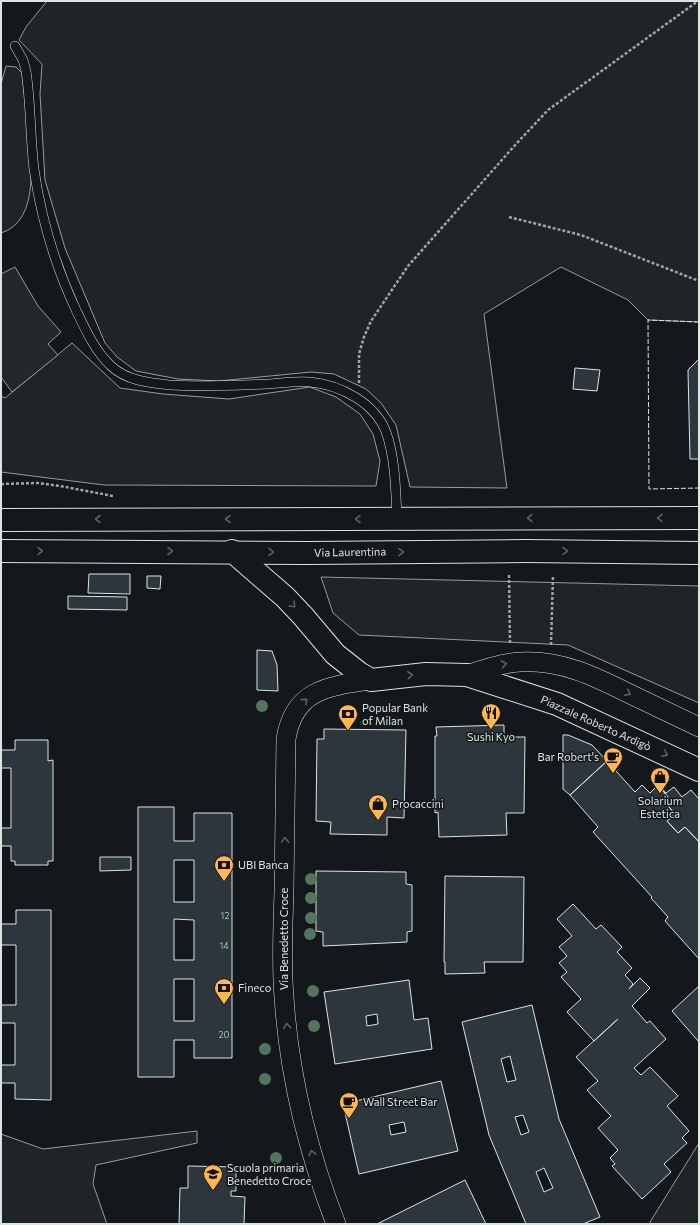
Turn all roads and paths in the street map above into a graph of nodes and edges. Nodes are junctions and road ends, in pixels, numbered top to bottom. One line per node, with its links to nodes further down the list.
1 (698, 1): 5 (path)
2 (15, 46): 5 (lane)
3 (509, 216): 4 (path)
4 (699, 281)
5 (358, 399): 9 (lane)
6 (1, 484): 7 (path)
7 (60, 486)
8 (699, 518): 9 (main road, one-way to 9)
9 (397, 519): 10 (main road, one-way to 10)
10 (1, 520)
11 (1, 551): 12 (main road, Via Laurentina, one-way to 12)
12 (232, 551): 13 (main road, Via Laurentina, one-way to 13); 19 (main road, one-way to 19)
13 (699, 553)
14 (553, 574): 17 (path)
15 (509, 575): 16 (path)
16 (510, 663): 17 (street, Piazzale Roberto Ardigò); 18 (street, Piazzale Roberto Ardigò, one-way to 16)
17 (550, 663): 20 (street, Piazzale Roberto Ardigò, one-way to 20)
18 (467, 675): 19 (main road, Piazzale Roberto Ardigò, one-way to 18); 21 (main road, Piazzale Roberto Ardigò, one-way to 21)
19 (372, 680): 22 (street, Via Benedetto Croce, one-way to 19)
20 (699, 727)
21 (699, 770)
22 (336, 1224)

